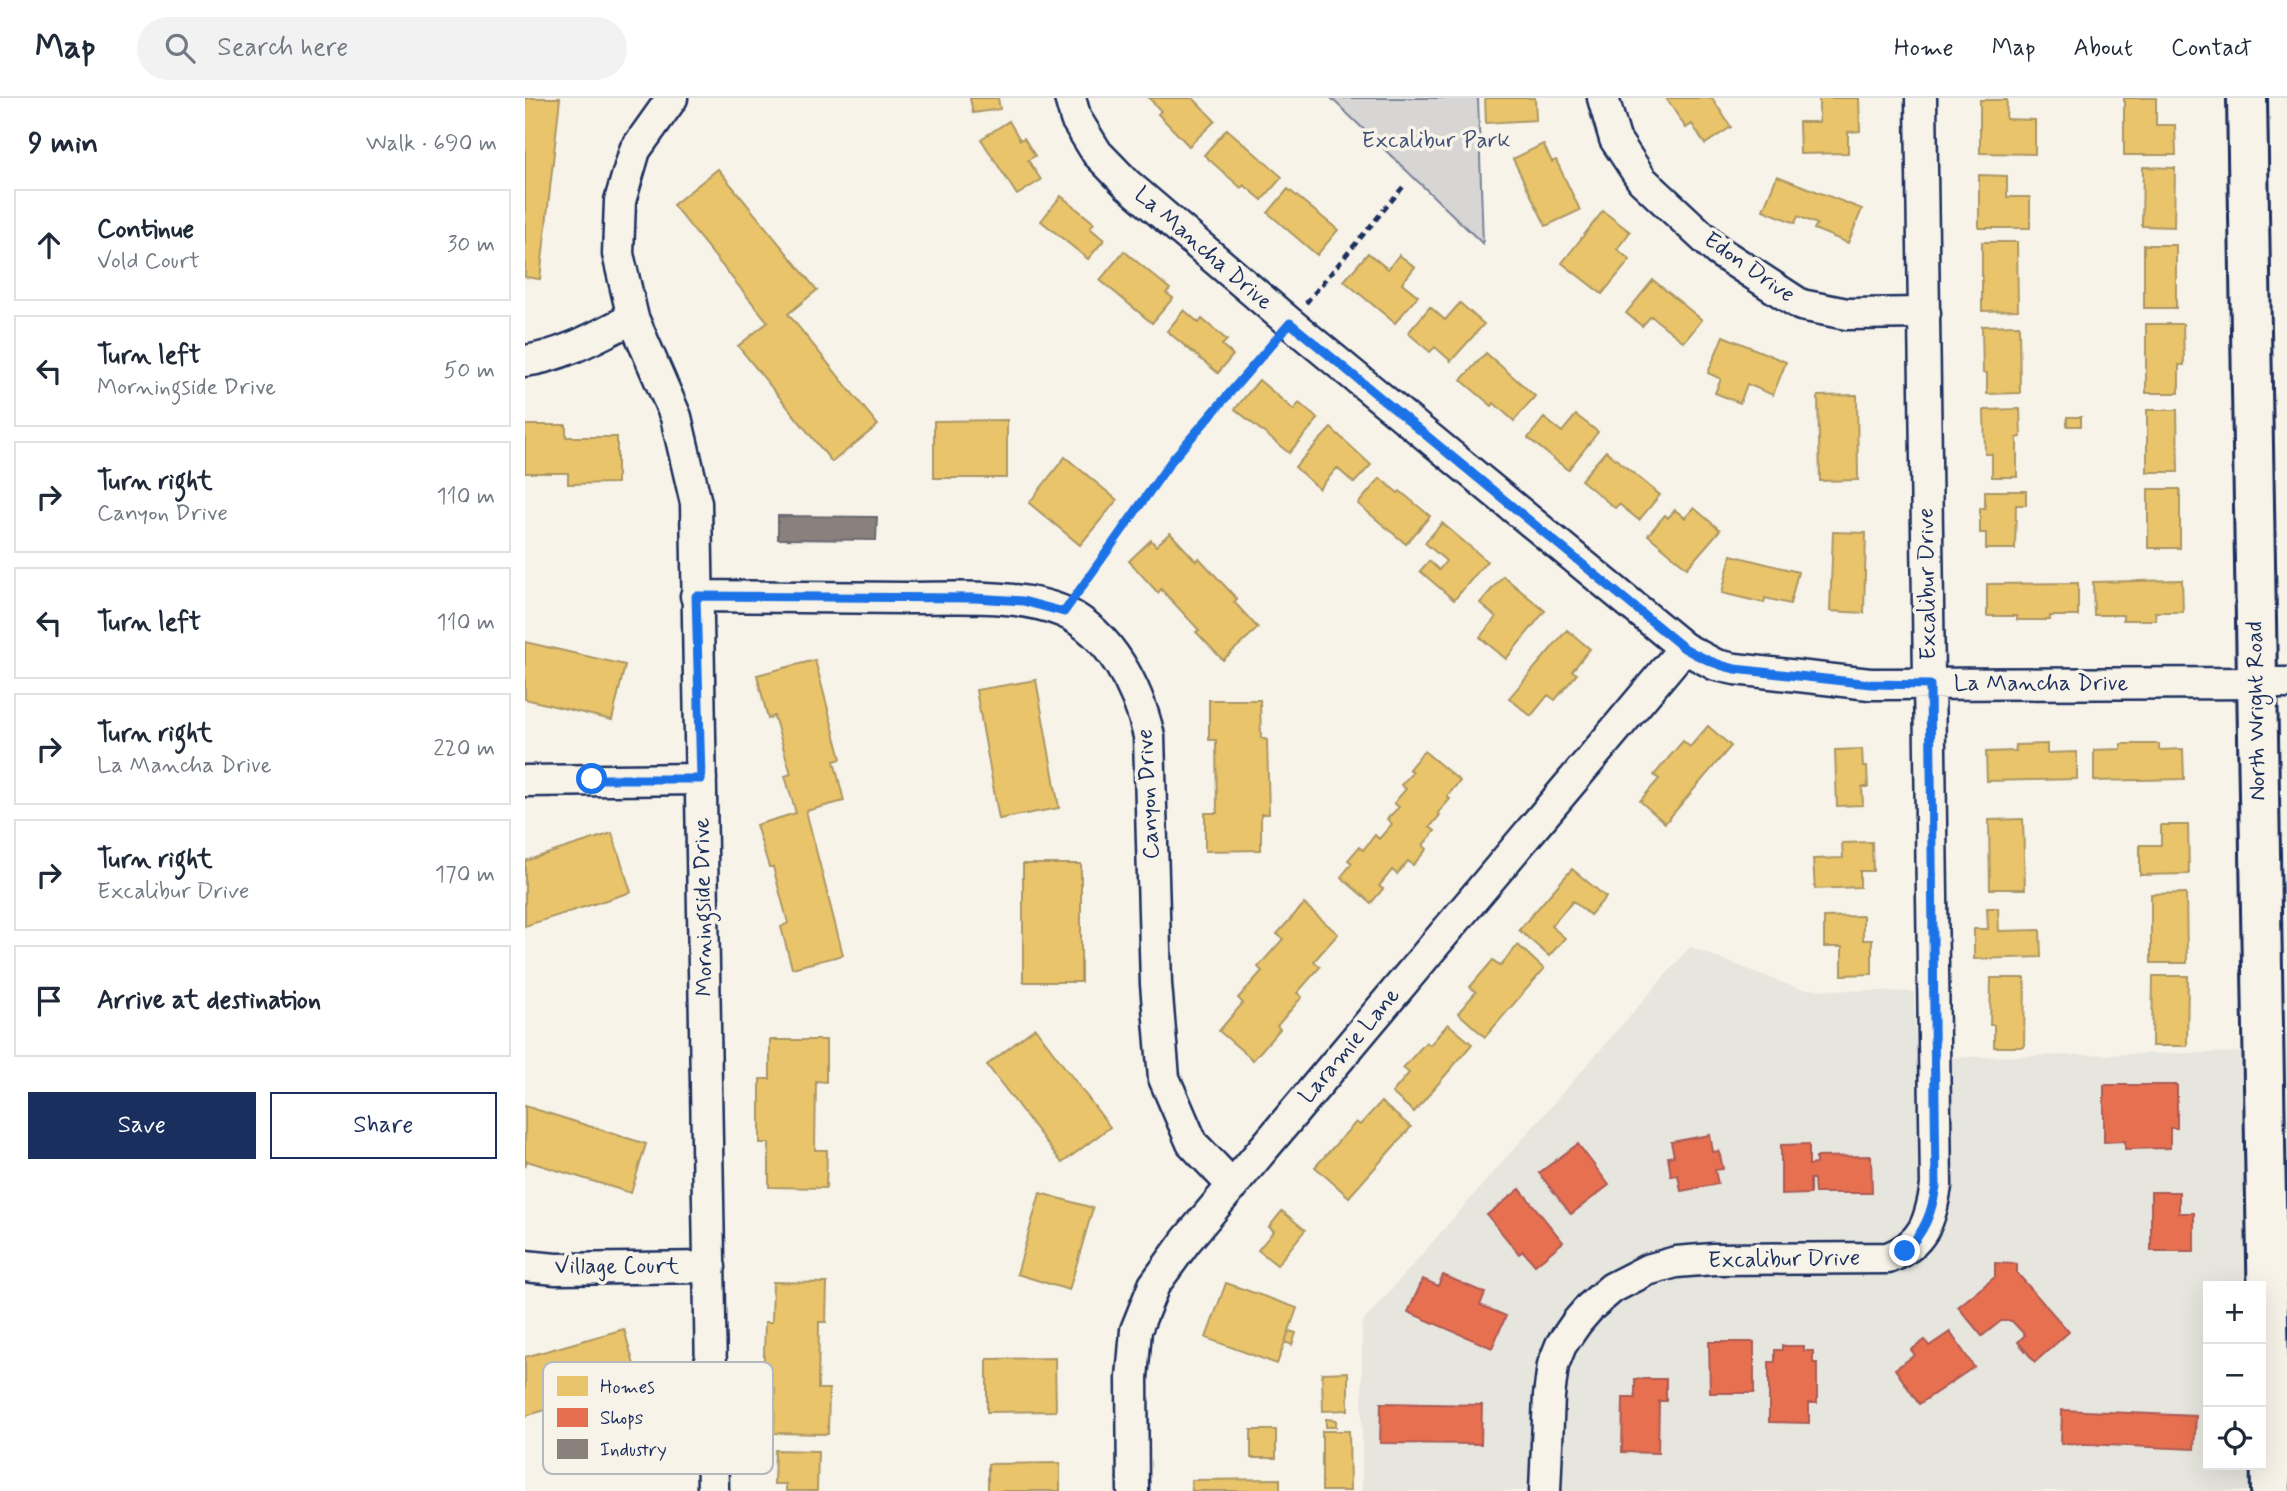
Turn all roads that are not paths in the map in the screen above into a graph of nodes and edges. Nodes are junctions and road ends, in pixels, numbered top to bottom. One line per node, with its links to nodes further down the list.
1 (672, 98): 7 (street, Morningside Drive)
2 (1603, 98): 6 (street, Edon Drive)
3 (1921, 98): 6 (street, Excalibur Drive)
4 (2247, 98): 11 (main road, North Wright Road)
5 (1073, 108): 10 (street, La Mancha Drive)
6 (1925, 313): 12 (street, Excalibur Drive)
7 (633, 318): 8 (street); 9 (street, Morningside Drive)
8 (525, 361)
9 (696, 596): 13 (street, Morningside Drive); 15 (street, Canyon Drive)
10 (1684, 648): 12 (street, La Mancha Drive); 15 (street, Laramie Lane)
11 (2272, 683): 12 (street, La Mancha Drive); 21 (main road, North Wright Road)
12 (1930, 685): 20 (street, Excalibur Drive)
13 (701, 779): 14 (street); 17 (street, Morningside Drive)
14 (525, 781)
15 (1233, 1186): 19 (street, Laramie Lane)
16 (525, 1266): 17 (street, Village Court)
17 (710, 1266): 18 (street, Morningside Drive)
18 (711, 1362)
19 (1133, 1491)
20 (1545, 1491)
21 (2271, 1491)

